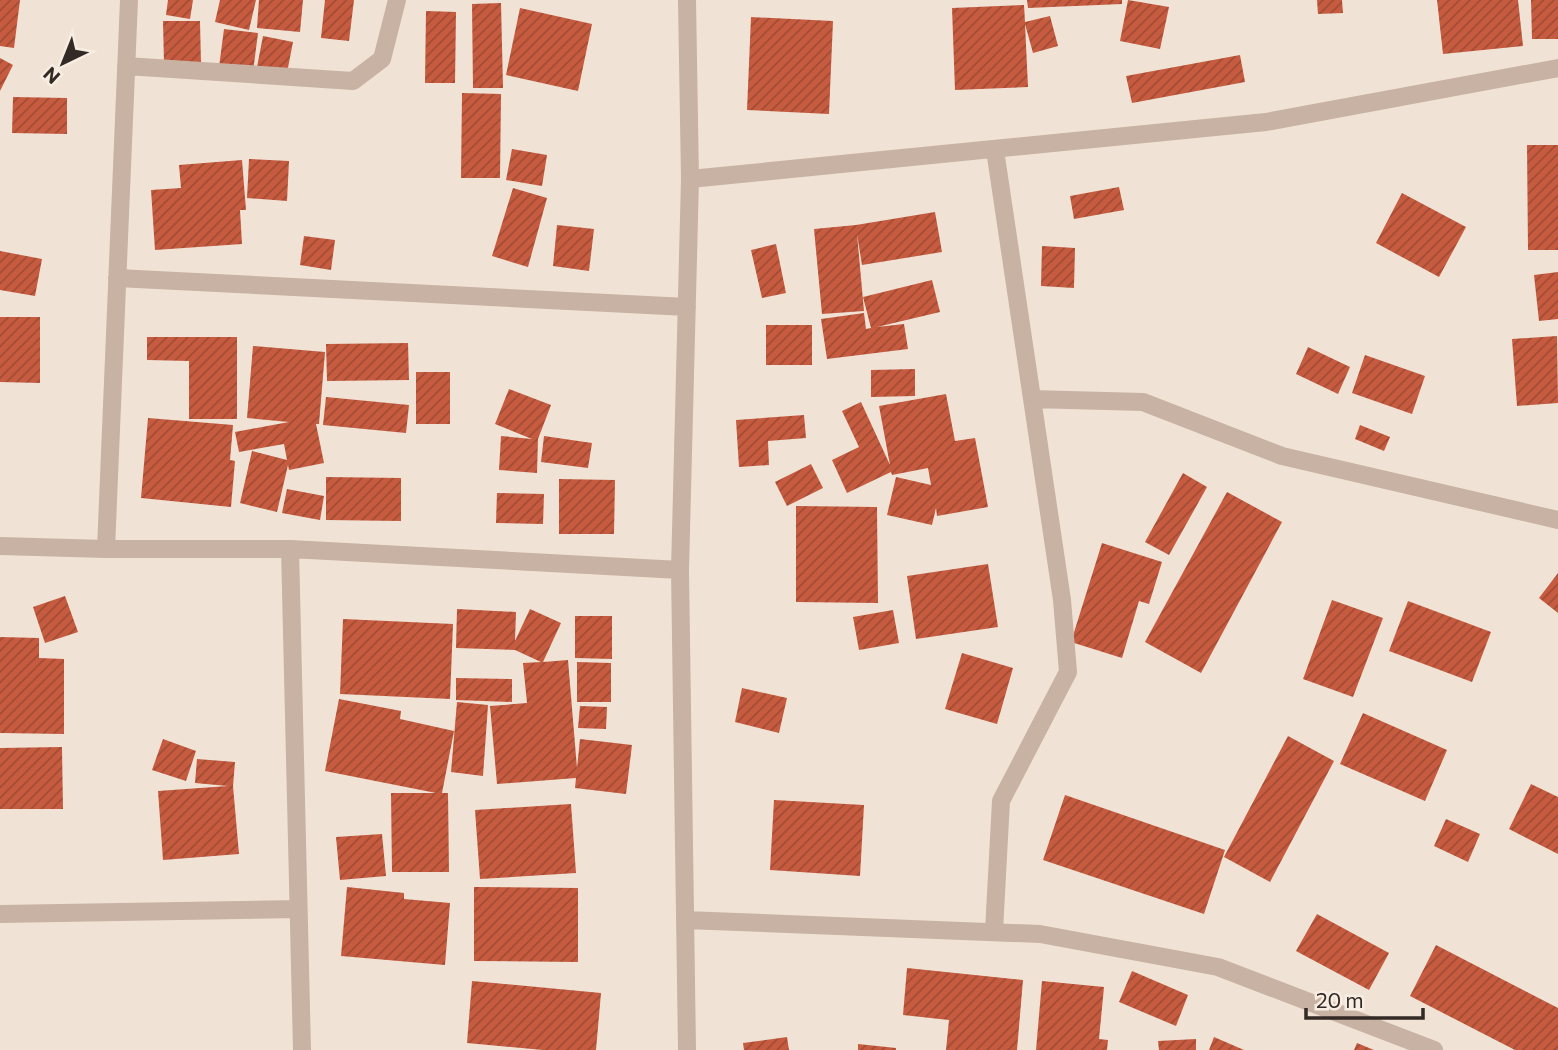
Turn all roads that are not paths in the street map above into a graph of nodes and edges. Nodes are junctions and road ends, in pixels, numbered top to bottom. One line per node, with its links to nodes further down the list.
1 (129, 0): 4 (street)
2 (397, 0): 4 (street)
3 (687, 0): 7 (street)
4 (126, 66): 8 (street)
5 (1558, 68): 6 (street)
6 (995, 150): 7 (street); 10 (street)
7 (690, 180): 9 (street)
8 (117, 278): 9 (street); 14 (street)
9 (687, 307): 15 (street)
10 (1032, 400): 11 (street); 19 (street)
11 (1558, 520)
12 (0, 546): 14 (street)
13 (289, 549): 14 (street); 15 (street); 16 (street)
14 (106, 550)
15 (680, 570): 18 (street)
16 (298, 909): 17 (street); 20 (street)
17 (0, 914)
18 (685, 920): 19 (street); 21 (street)
19 (994, 932): 22 (street)
20 (302, 1050)
21 (687, 1050)
22 (1434, 1050)

